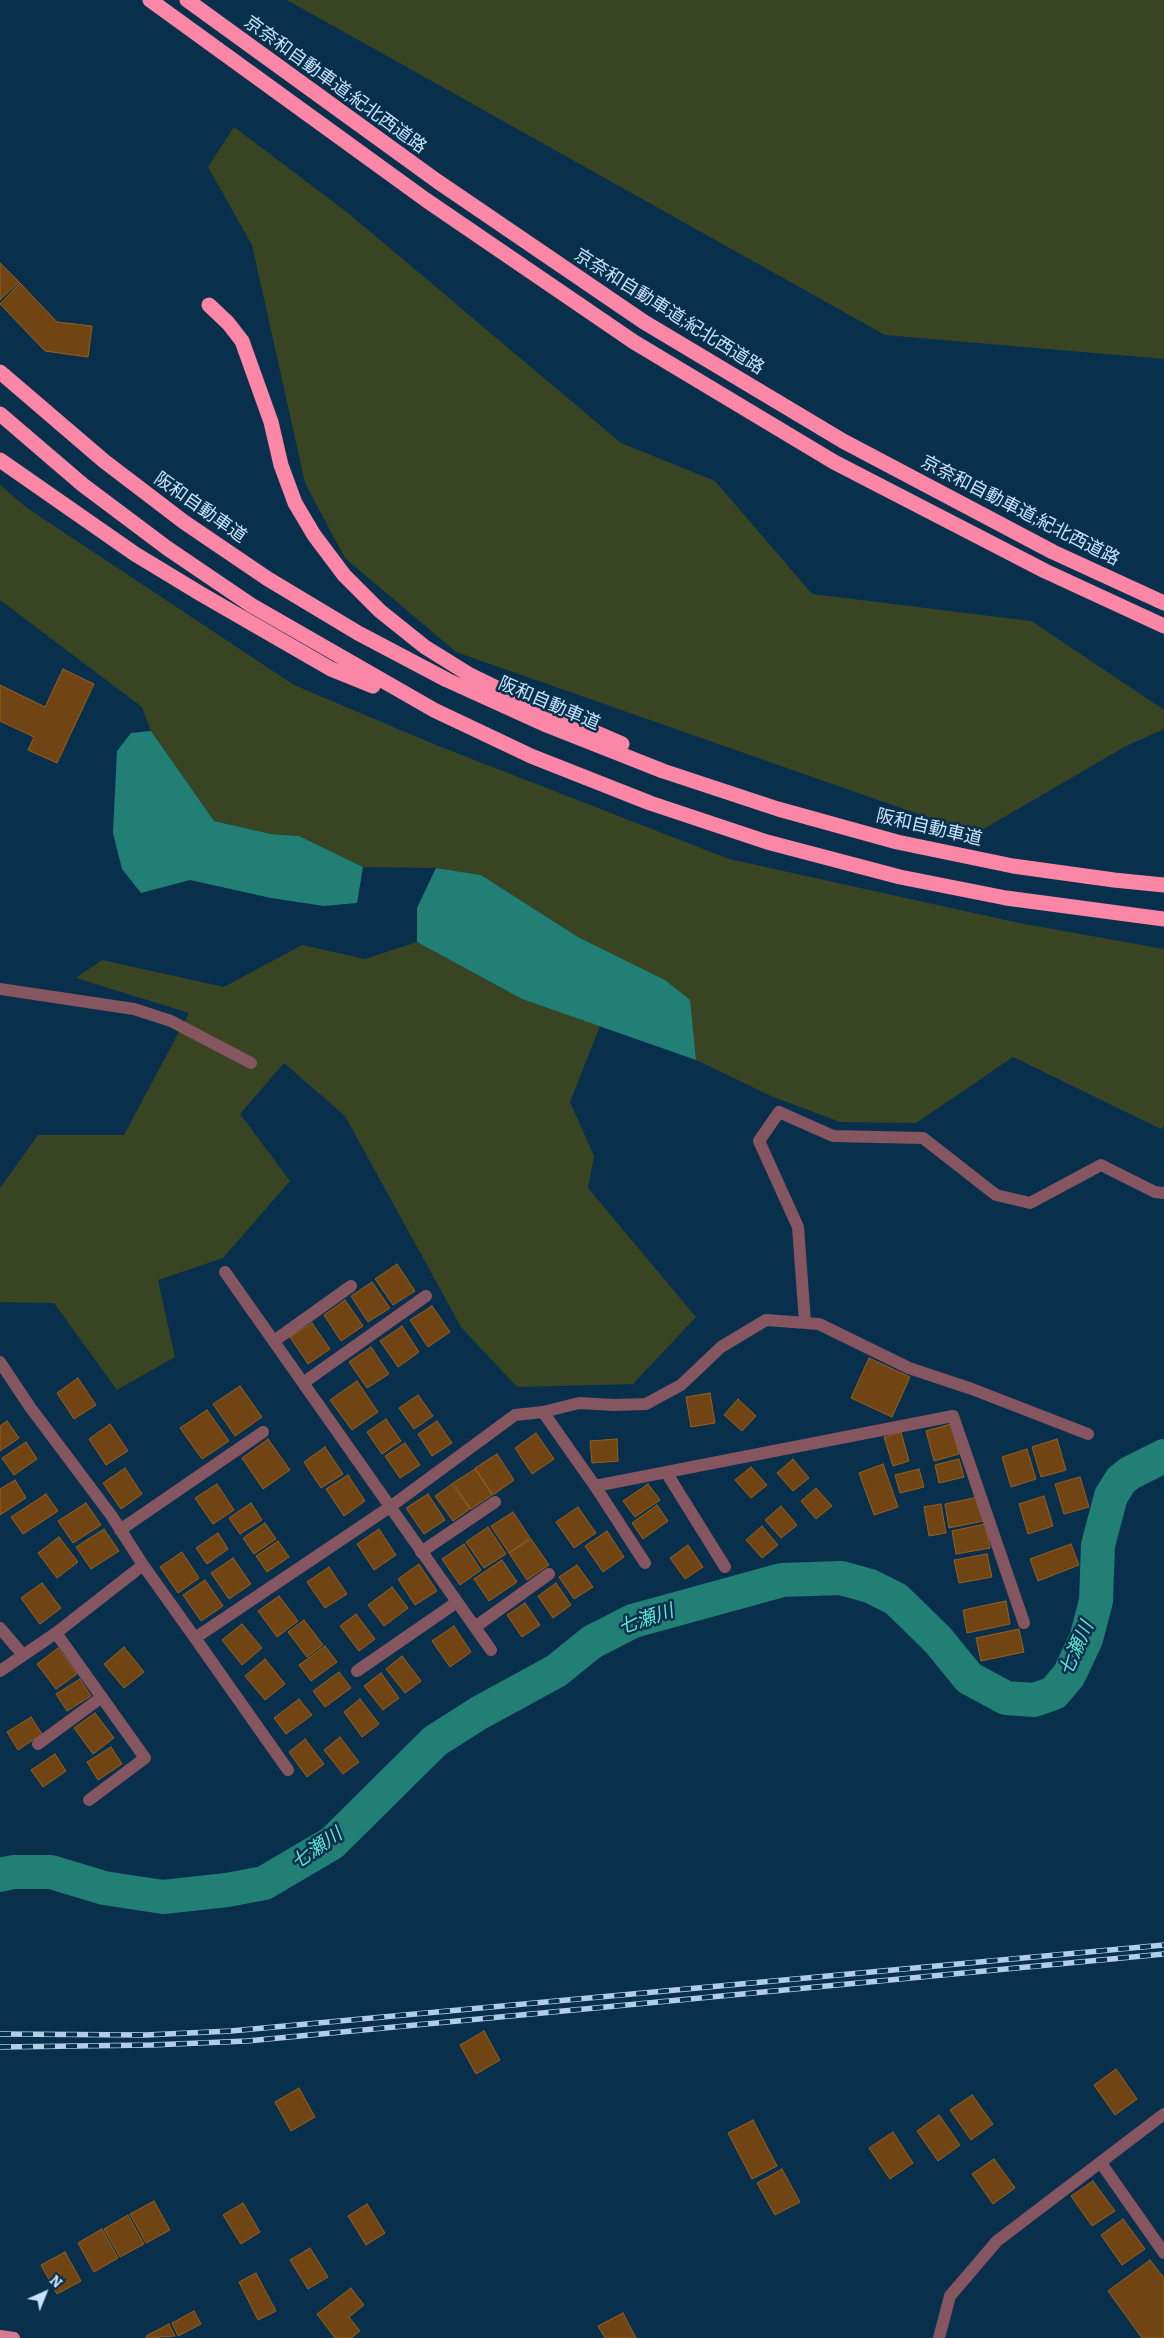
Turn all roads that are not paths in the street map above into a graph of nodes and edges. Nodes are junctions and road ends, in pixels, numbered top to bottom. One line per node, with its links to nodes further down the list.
1 (150, 0): 8 (highway)
2 (187, 0): 7 (highway, 京奈和自動車道;紀北西道路)
3 (209, 305): 10 (highway)
4 (0, 372): 10 (highway, 阪和自動車道)
5 (0, 414): 9 (highway)
6 (0, 460): 9 (highway)
7 (1164, 603)
8 (1164, 626)
9 (434, 710): 12 (highway)
10 (897, 842): 11 (highway, 阪和自動車道)
11 (1164, 885)
12 (1164, 919)
13 (0, 989): 14 (street)
14 (251, 1063)
15 (1164, 1194): 19 (street)
16 (225, 1272): 20 (street)
17 (351, 1286): 20 (street)
18 (426, 1296): 22 (street)
19 (805, 1322): 23 (street); 25 (street)
20 (274, 1341): 22 (street)
21 (0, 1362): 30 (street)
22 (302, 1383): 29 (street)
23 (543, 1412): 27 (street); 29 (street)
24 (263, 1432): 30 (street)
25 (1088, 1434)
26 (666, 1472): 27 (street); 34 (street); 37 (street)
27 (595, 1486): 32 (street)
28 (495, 1502): 31 (street)
29 (390, 1508): 31 (street); 41 (street)
30 (120, 1530): 33 (street)
31 (421, 1552): 36 (street)
32 (645, 1563)
33 (143, 1565): 40 (street); 41 (street)
34 (725, 1567)
35 (549, 1574): 38 (street)
36 (457, 1602): 38 (street); 45 (street)
37 (1024, 1624)
38 (475, 1627): 42 (street)
39 (0, 1628): 43 (street)
40 (56, 1633): 43 (street); 46 (street)
41 (195, 1638): 48 (street)
42 (491, 1650)
43 (23, 1655): 44 (street)
44 (0, 1671)
45 (357, 1671)
46 (102, 1697): 47 (street); 49 (street)
47 (38, 1744)
48 (288, 1770)
49 (89, 1800)
50 (1164, 2114): 51 (street)
51 (1101, 2163): 52 (street); 55 (street)
52 (1164, 2253)
53 (0, 2336): 54 (main road)
54 (14, 2338)
55 (939, 2338)

